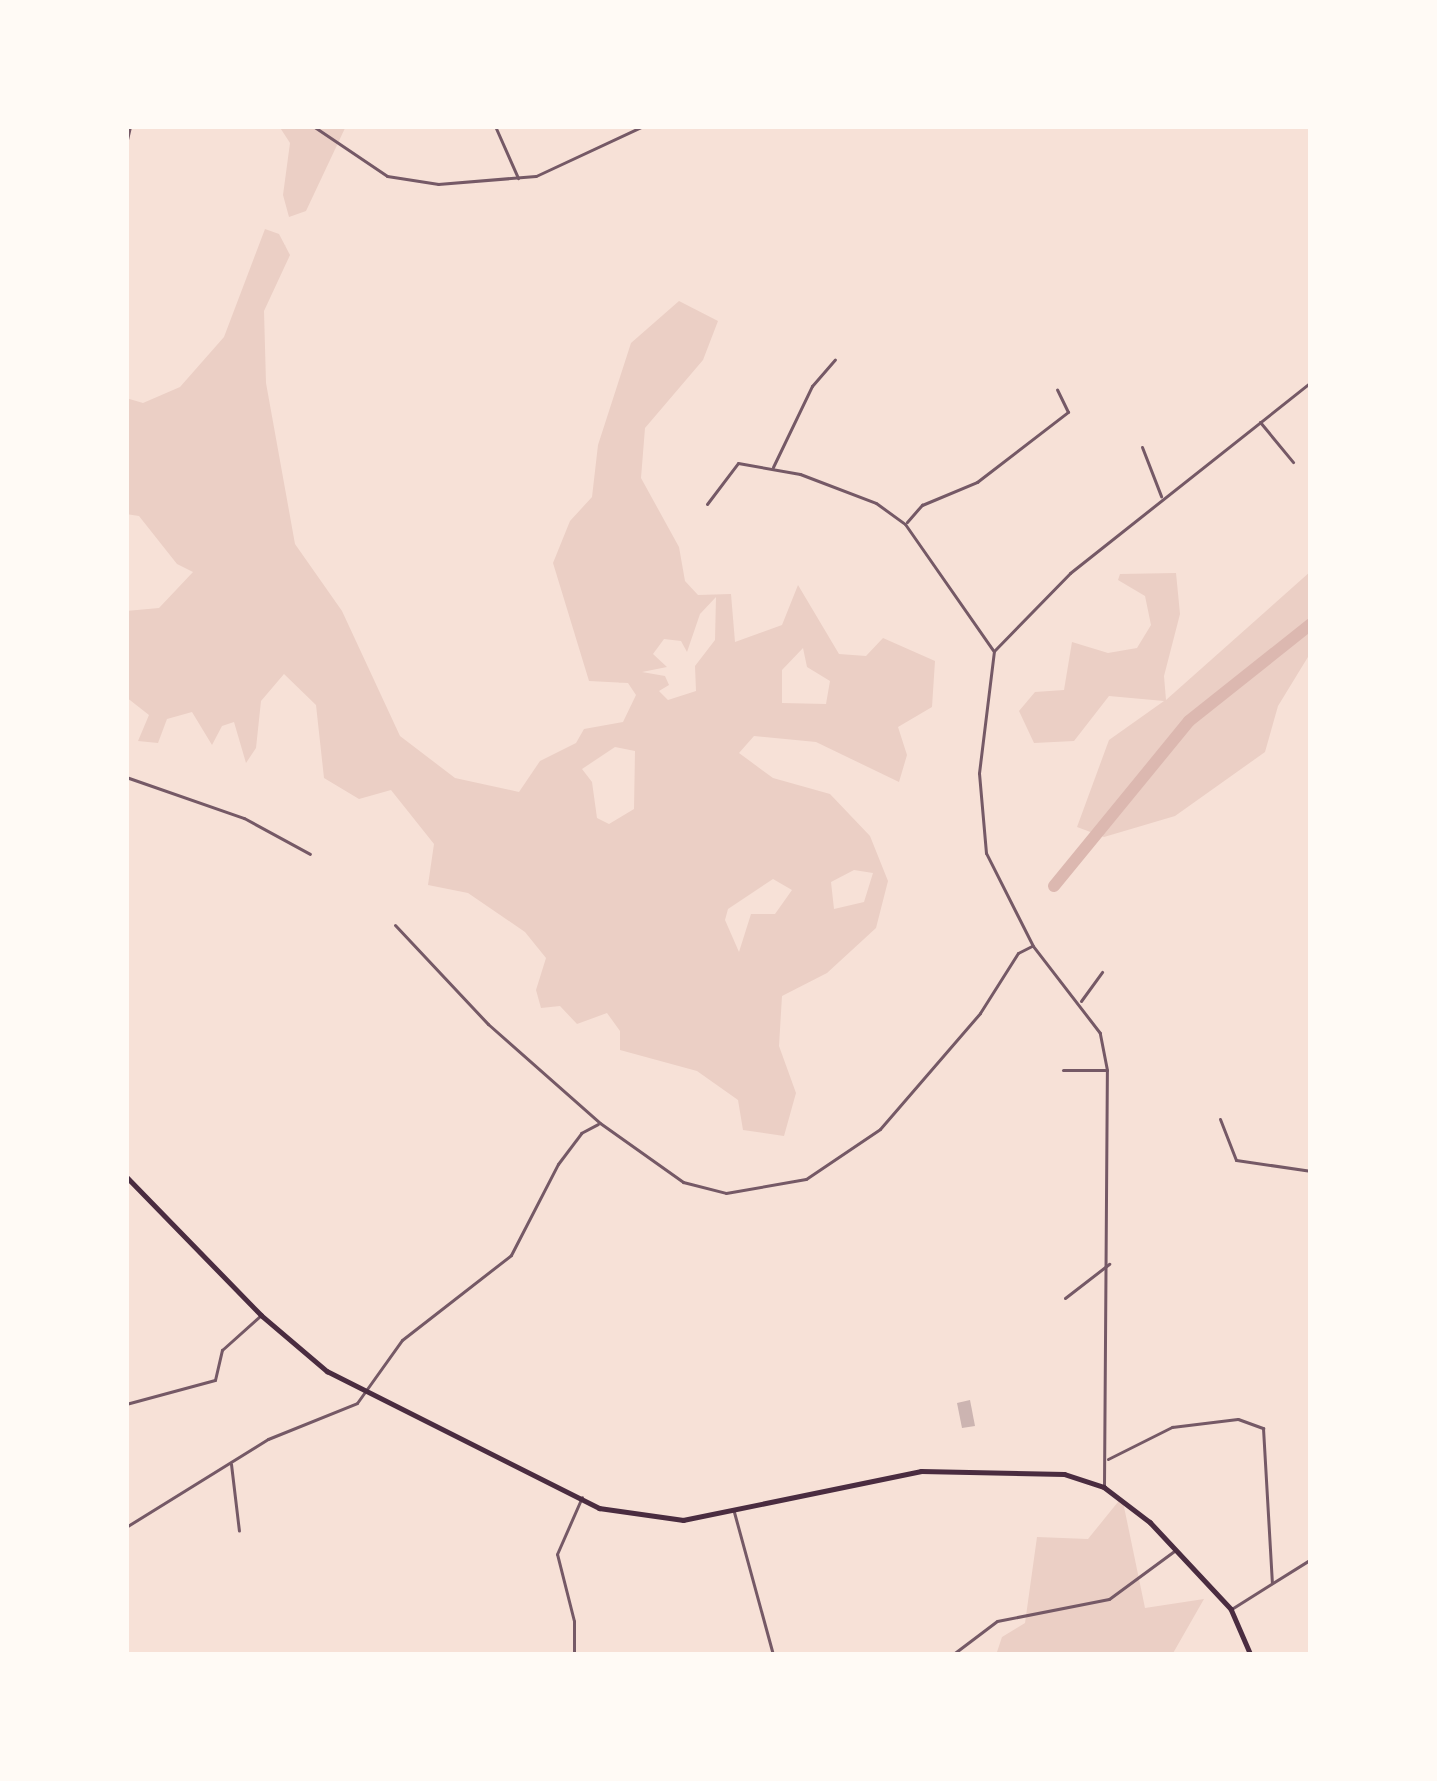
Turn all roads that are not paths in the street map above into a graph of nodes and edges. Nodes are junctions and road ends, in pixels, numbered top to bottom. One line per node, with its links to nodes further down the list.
1 (130, 126): 5 (street)
2 (313, 126): 6 (street)
3 (495, 126): 6 (street)
4 (643, 126): 6 (street)
5 (126, 144)
6 (519, 179)
7 (835, 360): 13 (street)
8 (1311, 382): 10 (street)
9 (1057, 388): 16 (street)
10 (1260, 422): 12 (street); 14 (street)
11 (1142, 448): 14 (street)
12 (1293, 462)
13 (772, 468): 15 (street); 16 (street)
14 (1161, 497): 17 (street)
15 (707, 504)
16 (905, 524): 17 (street)
17 (994, 651): 21 (street)
18 (126, 777): 19 (street)
19 (310, 854)
20 (395, 925): 27 (street)
21 (1033, 946): 23 (street); 27 (street)
22 (1102, 972): 23 (street)
23 (1080, 1003): 25 (street)
24 (1063, 1070): 25 (street)
25 (1107, 1070): 30 (street)
26 (1220, 1119): 28 (street)
27 (600, 1124): 33 (street)
28 (1311, 1171)
29 (126, 1176): 32 (main road)
30 (1110, 1263): 31 (street); 35 (street)
31 (1064, 1298)
32 (261, 1315): 33 (main road); 34 (street)
33 (366, 1393): 36 (street); 38 (main road)
34 (126, 1404)
35 (1106, 1461): 37 (street); 44 (street)
36 (231, 1463): 40 (street); 41 (street)
37 (1104, 1487): 39 (main road); 42 (main road)
38 (582, 1497): 39 (main road); 46 (street)
39 (733, 1509): 47 (street)
40 (126, 1527)
41 (239, 1531)
42 (1176, 1550): 45 (main road); 48 (street)
43 (1311, 1559): 44 (street)
44 (1272, 1582): 45 (street)
45 (1231, 1609): 49 (main road)
46 (574, 1655)
47 (773, 1655)
48 (952, 1655)
49 (1251, 1655)

